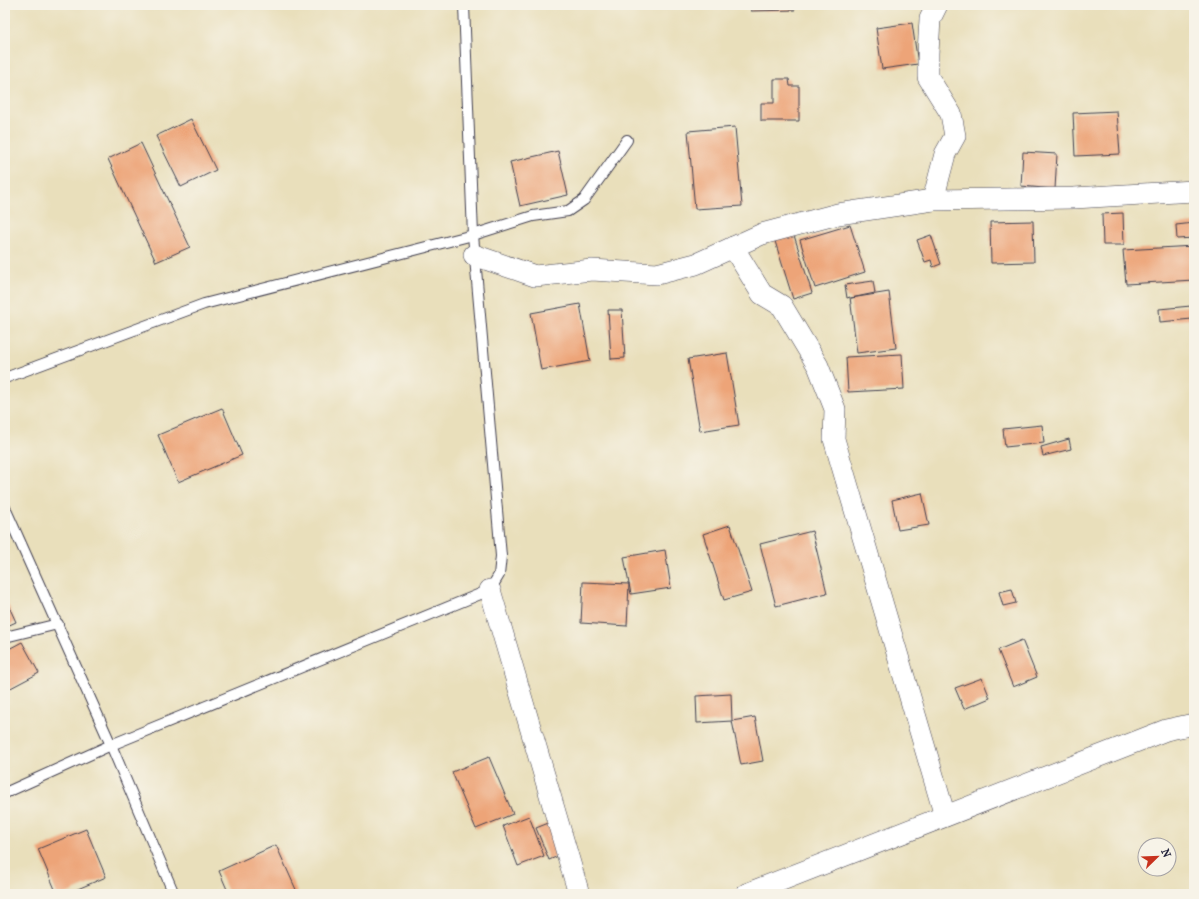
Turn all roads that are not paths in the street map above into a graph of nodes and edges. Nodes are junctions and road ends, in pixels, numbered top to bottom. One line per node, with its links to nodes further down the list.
1 (464, 5): 6 (lane)
2 (937, 5): 5 (street)
3 (627, 140): 6 (lane)
4 (1194, 191): 5 (street)
5 (933, 200): 7 (street)
6 (474, 245): 7 (street); 8 (lane); 10 (lane)
7 (733, 247): 16 (street)
8 (5, 378)
9 (5, 508): 11 (lane)
10 (490, 590): 14 (lane); 18 (street)
11 (58, 624): 12 (lane); 14 (lane)
12 (5, 637)
13 (1194, 724): 16 (street)
14 (111, 745): 15 (lane); 17 (lane)
15 (5, 793)
16 (945, 816): 19 (street)
17 (174, 894)
18 (579, 894)
19 (746, 894)

